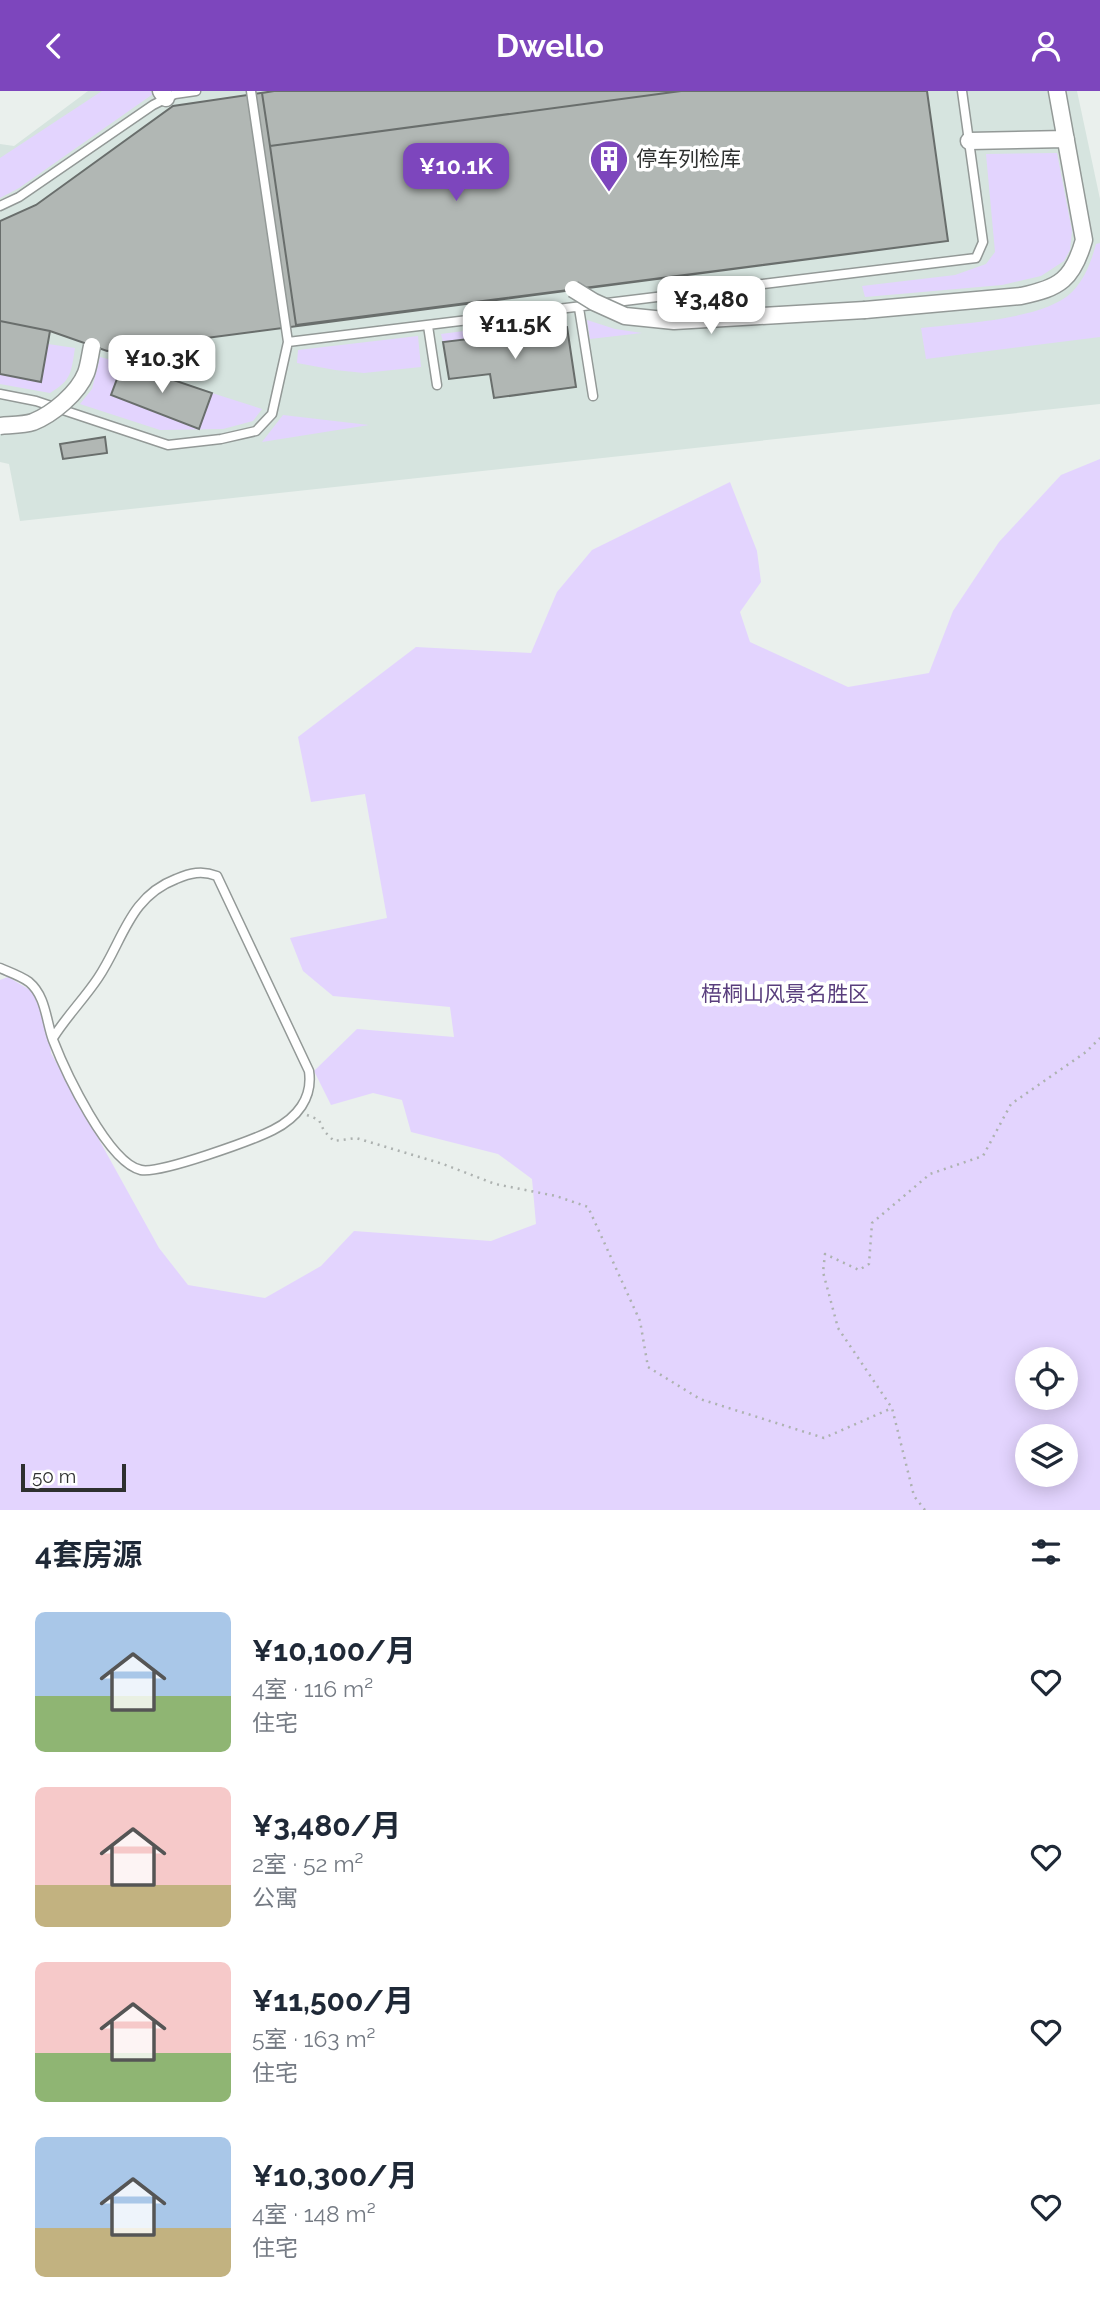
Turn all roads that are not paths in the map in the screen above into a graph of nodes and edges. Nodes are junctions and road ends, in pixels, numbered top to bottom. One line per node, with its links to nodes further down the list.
1 (195, 91): 5 (lane)
2 (251, 91): 12 (lane)
3 (962, 91): 7 (lane)
4 (1057, 91): 6 (street)
5 (164, 95): 8 (lane)
6 (1066, 139): 7 (street); 9 (street, bridge)
7 (969, 141): 10 (lane)
8 (0, 206)
9 (573, 289)
10 (579, 308): 11 (lane); 16 (lane)
11 (428, 326): 12 (lane); 14 (lane)
12 (288, 342): 15 (lane)
13 (92, 346): 17 (street, bridge)
14 (437, 386)
15 (0, 394)
16 (593, 396)
17 (0, 426)
18 (0, 968): 19 (lane)
19 (52, 1038): 19 (lane)

